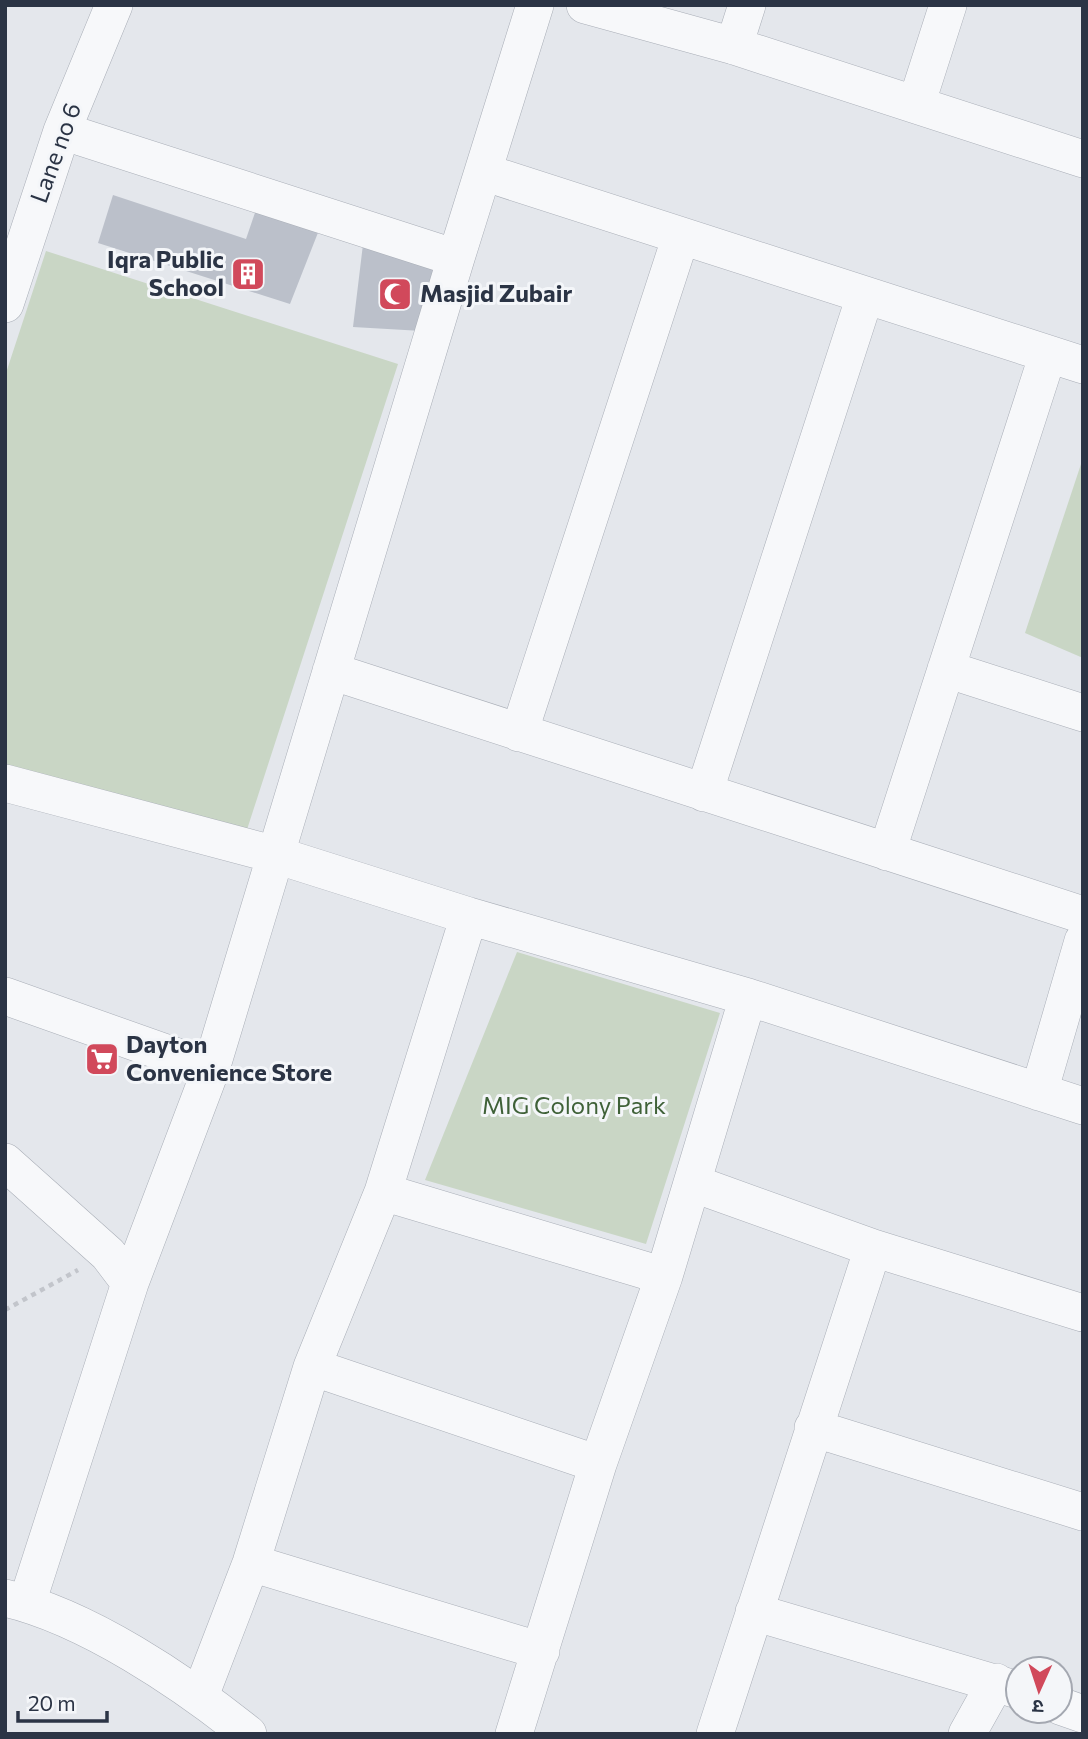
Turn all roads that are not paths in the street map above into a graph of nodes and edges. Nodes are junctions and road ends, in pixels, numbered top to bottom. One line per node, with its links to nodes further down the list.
1 (114, 5): 8 (street, Lane no 6)
2 (534, 5): 10 (street)
3 (585, 5): 6 (street)
4 (747, 5): 6 (street)
5 (948, 5): 7 (street)
6 (734, 46): 7 (street)
7 (916, 105): 9 (street)
8 (61, 131): 12 (street); 14 (street, Lane no 6)
9 (1083, 159)
10 (483, 172): 11 (street); 12 (street)
11 (681, 236): 13 (street); 20 (street)
12 (456, 258): 18 (street)
13 (865, 296): 15 (street); 22 (street)
14 (5, 304)
15 (1048, 354): 16 (street); 17 (street)
16 (1083, 365)
17 (946, 669): 19 (street); 23 (street)
18 (331, 671): 20 (street); 24 (street)
19 (1083, 713)
20 (519, 733): 22 (street)
21 (5, 783): 24 (street)
22 (704, 793): 23 (street)
23 (887, 852): 25 (street)
24 (276, 855): 26 (street); 30 (street)
25 (1083, 915)
26 (469, 916): 29 (street); 35 (street)
27 (1083, 941): 31 (street)
28 (5, 996): 30 (street)
29 (748, 997): 31 (street); 34 (street)
30 (211, 1069): 38 (street)
31 (1039, 1092): 32 (street)
32 (1083, 1106)
33 (5, 1163): 38 (street)
34 (692, 1183): 36 (street); 37 (street)
35 (383, 1192): 37 (street); 40 (street)
36 (873, 1248): 39 (street); 41 (street)
37 (664, 1276): 42 (street)
38 (130, 1283): 45 (street)
39 (1083, 1313)
40 (312, 1367): 42 (street); 44 (street)
41 (813, 1428): 43 (street); 46 (street)
42 (598, 1464): 47 (street)
43 (1083, 1512)
44 (251, 1563): 47 (street); 50 (street)
45 (16, 1601): 50 (street)
46 (754, 1612): 48 (street); 53 (street)
47 (541, 1651): 52 (street)
48 (1004, 1685)
49 (1004, 1690): 54 (street)
50 (200, 1696): 51 (street)
51 (248, 1734)
52 (514, 1734)
53 (715, 1734)
54 (967, 1734)

